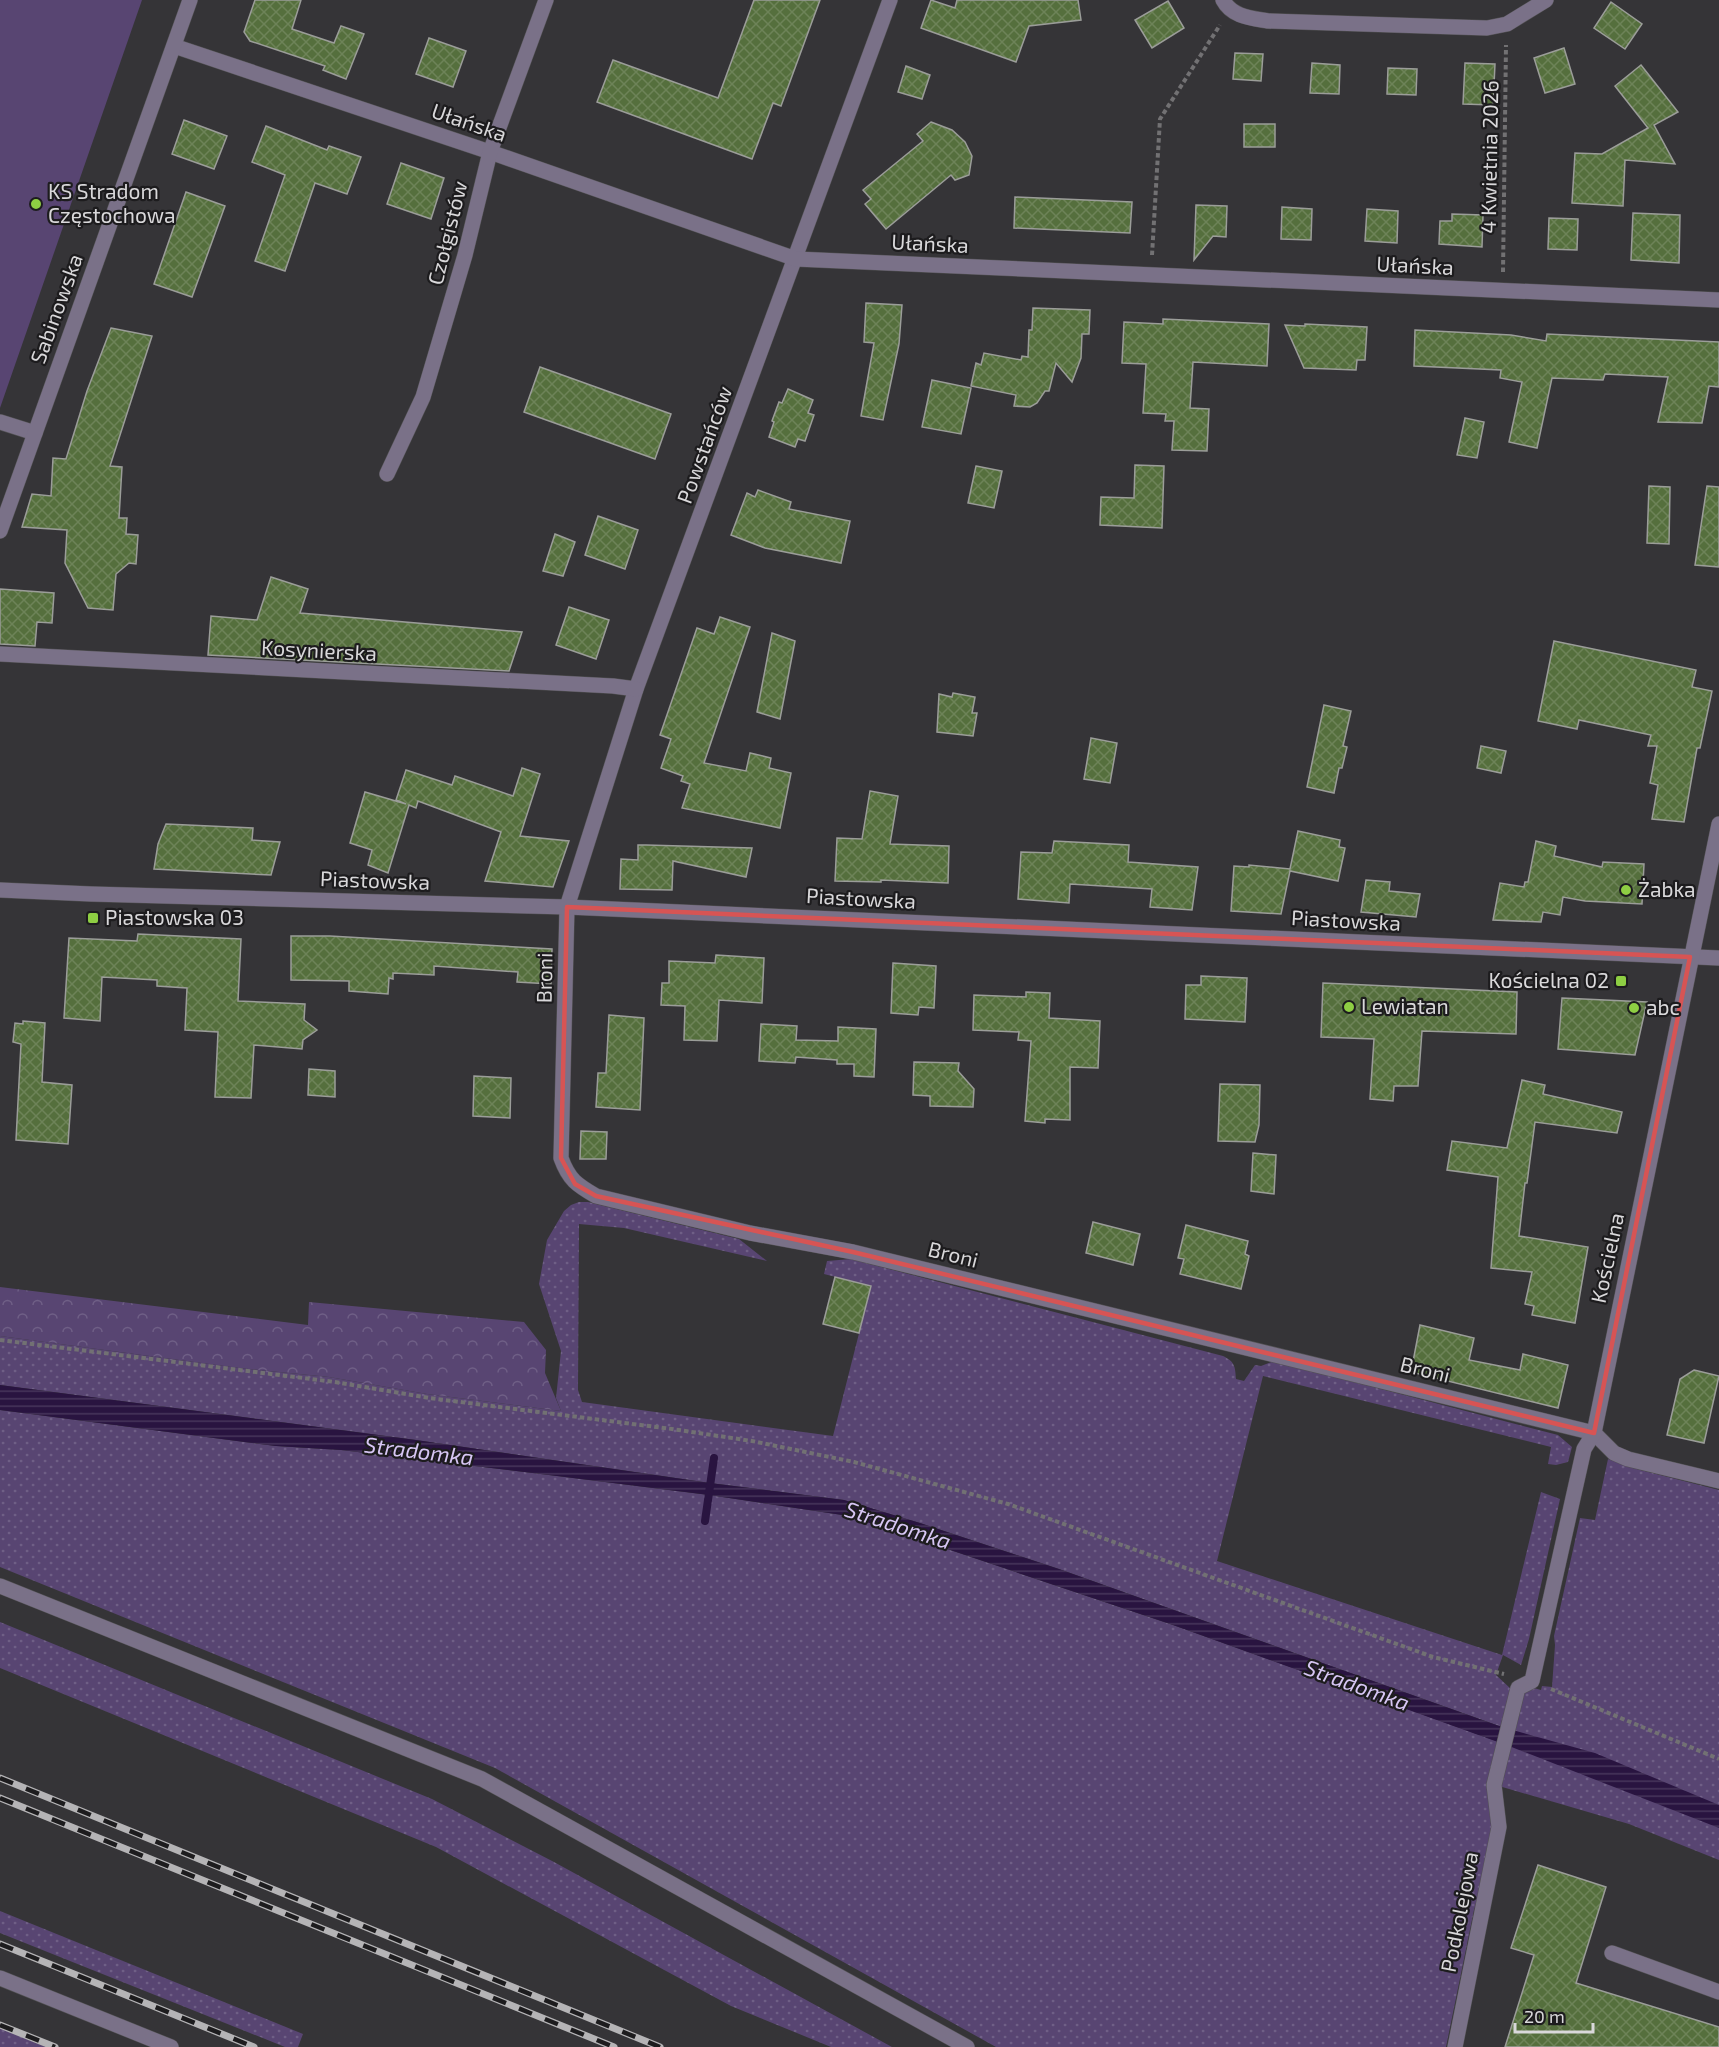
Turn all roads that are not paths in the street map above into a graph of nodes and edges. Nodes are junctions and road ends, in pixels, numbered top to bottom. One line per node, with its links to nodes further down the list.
1 (190, 0): 6 (street, Sabinowska)
2 (546, 0): 7 (street, Czołgistów)
3 (890, 0): 8 (street, Powstańców)
4 (1546, 0): 5 (street)
5 (1227, 5)
6 (174, 46): 7 (street, Ułańska); 11 (street, Sabinowska)
7 (490, 152): 8 (street, Ułańska); 12 (street, Czołgistów)
8 (796, 260): 9 (street, Ułańska); 15 (street, Powstańców)
9 (1719, 300)
10 (0, 422): 11 (street)
11 (35, 433): 13 (street, Sabinowska)
12 (387, 474)
13 (0, 531)
14 (0, 654): 15 (street, Kosynierska)
15 (636, 689): 18 (street, Powstańców)
16 (1719, 824): 19 (street, Kościelna)
17 (0, 890): 18 (street, Piastowska)
18 (567, 907): 19 (street, Piastowska); 21 (street, Broni)
19 (1690, 957): 20 (street, Piastowska); 21 (street, Kościelna)
20 (1719, 958)
21 (1594, 1432): 22 (street); 24 (street, Kościelna)
22 (1719, 1481)
23 (0, 1586): 29 (street)
24 (1494, 1785): 30 (street, Podkolejowa)
25 (1612, 1953): 27 (street)
26 (0, 1978): 28 (street)
27 (1719, 1992)
28 (171, 2047)
29 (967, 2047)
30 (1455, 2047)

